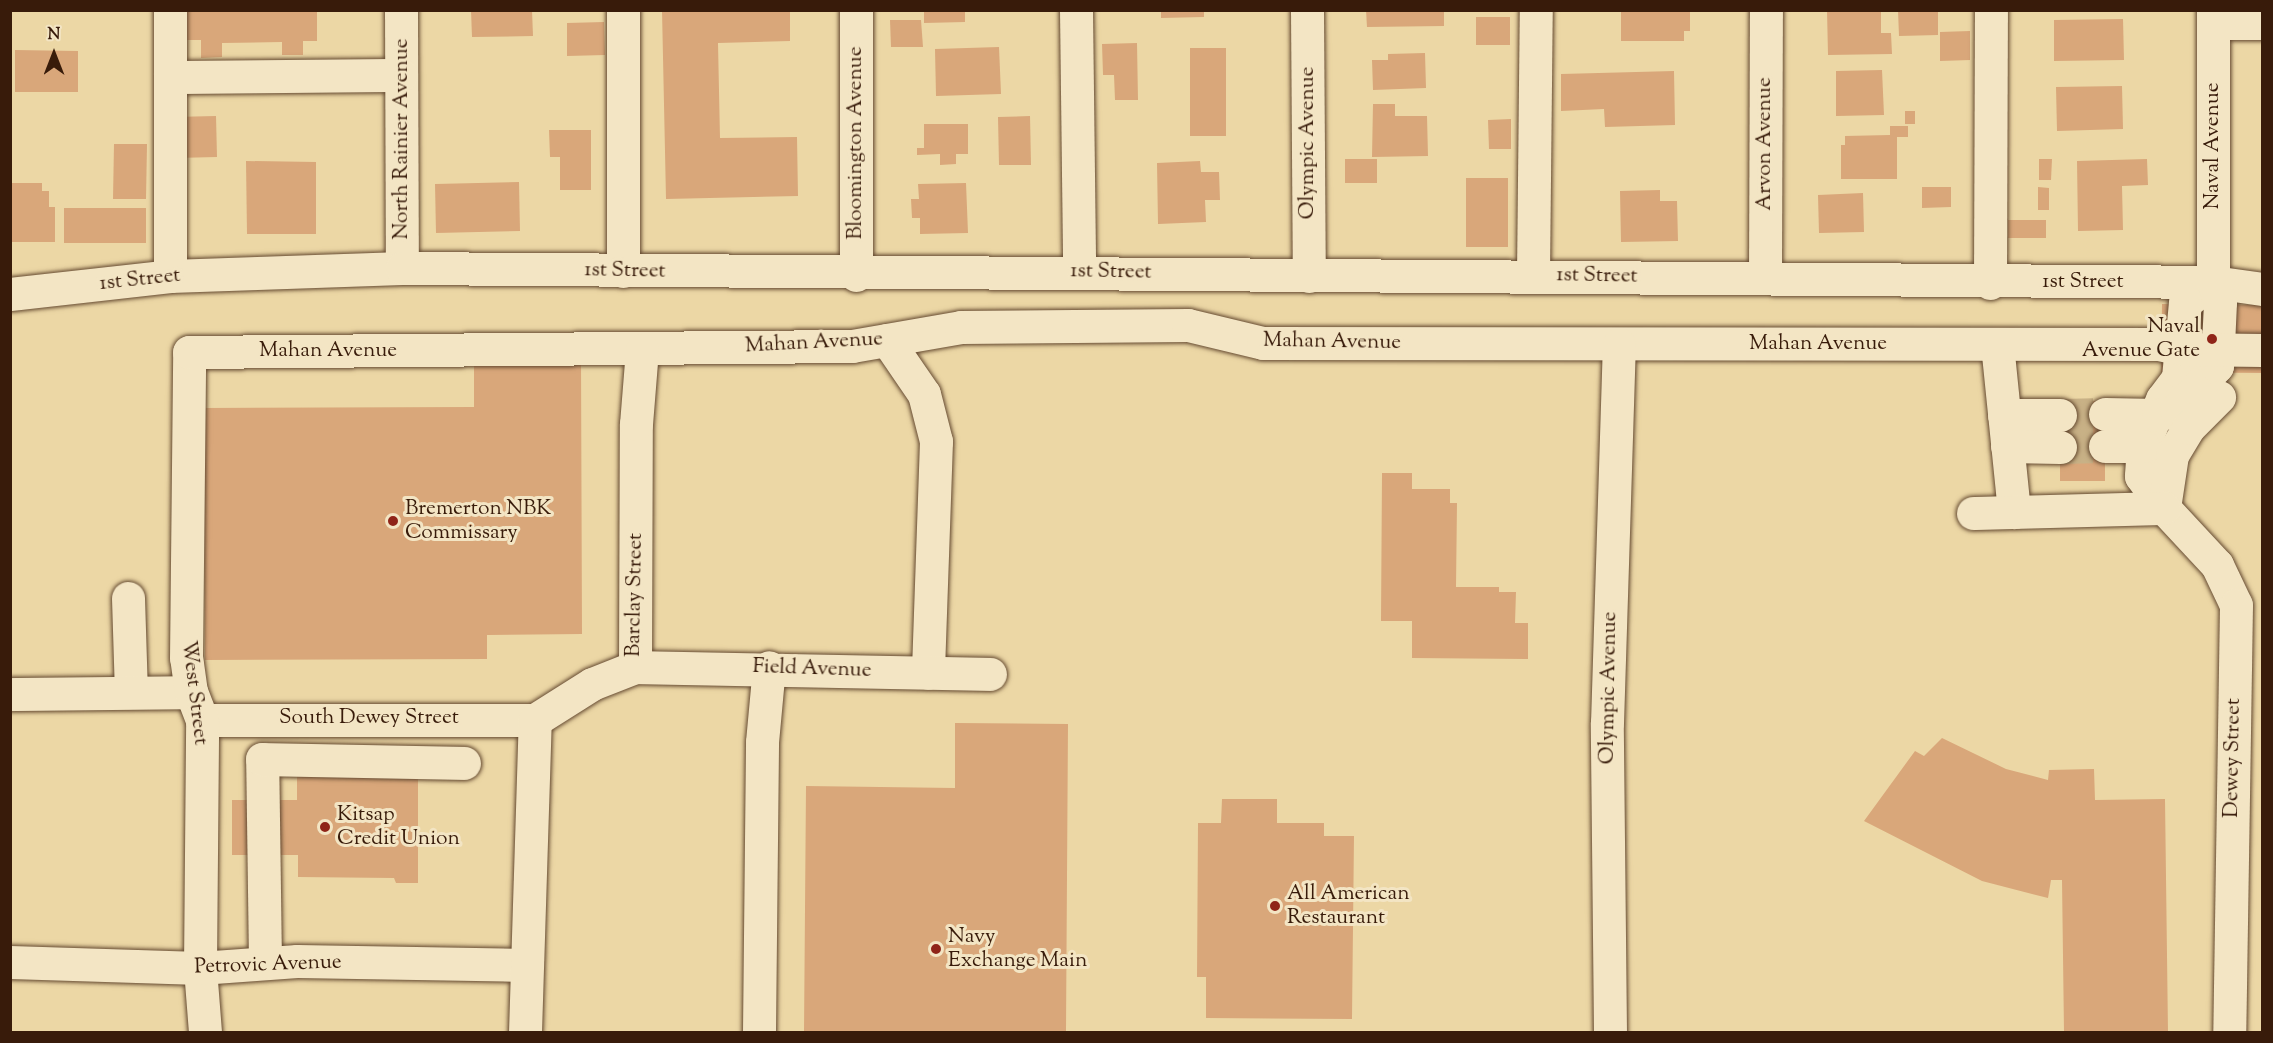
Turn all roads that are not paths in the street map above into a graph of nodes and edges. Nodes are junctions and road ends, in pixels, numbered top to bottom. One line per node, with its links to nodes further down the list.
1 (170, 10): 13 (street)
2 (401, 10): 12 (street, North Rainier Avenue)
3 (623, 10): 15 (street)
4 (856, 10): 17 (street, Bloomington Avenue)
5 (1076, 10): 16 (street)
6 (1307, 10): 20 (street, Olympic Avenue)
7 (1536, 10): 18 (street)
8 (1766, 10): 21 (street, Arvon Avenue)
9 (1991, 10): 22 (street)
10 (2213, 17): 11 (street); 24 (street, Naval Avenue)
11 (2262, 23)
12 (401, 75): 13 (street); 14 (street, North Rainier Avenue)
13 (170, 77): 19 (street)
14 (402, 268): 15 (street, 1st Street); 19 (street, 1st Street)
15 (623, 271): 17 (street, 1st Street)
16 (1079, 271): 17 (street, 1st Street); 20 (street, 1st Street)
17 (856, 275)
18 (1533, 275): 20 (street, 1st Street); 21 (street, 1st Street)
19 (170, 276): 23 (street, 1st Street)
20 (1309, 276)
21 (1765, 278): 22 (street, 1st Street)
22 (1990, 283): 24 (street, 1st Street)
23 (10, 294)
24 (2233, 294): 28 (street, Dewey Street); 30 (street)
25 (887, 340): 26 (street, Mahan Avenue); 29 (street, Mahan Avenue); 42 (street)
26 (1619, 344): 27 (street, Mahan Avenue); 57 (street, Olympic Avenue)
27 (1997, 344): 28 (street, Mahan Avenue); 33 (street)
28 (2171, 346): 30 (street, Mahan Avenue); 32 (street, Dewey Street)
29 (642, 350): 31 (street, Mahan Avenue); 40 (street, Barclay Street)
30 (2240, 350): 32 (street); 36 (street)
31 (189, 352): 46 (street, West Street)
32 (2158, 415): 35 (street, Dewey Street); 35 (street)
33 (2006, 430): 34 (street); 37 (street)
34 (2060, 431)
35 (2143, 446): 36 (street, Dewey Street)
36 (2164, 508): 37 (street); 47 (street, Dewey Street)
37 (2014, 512): 38 (street)
38 (1973, 513)
39 (128, 598): 44 (street)
40 (634, 667): 41 (street, Field Avenue); 48 (street, Barclay Street)
41 (769, 667): 42 (street, Field Avenue); 56 (street)
42 (928, 673): 43 (street, Field Avenue)
43 (990, 674)
44 (131, 692): 45 (street, South Dewey Street); 46 (street, South Dewey Street)
45 (10, 694)
46 (196, 706): 48 (street, South Dewey Street); 53 (street, West Street)
47 (2248, 719): 58 (street, Dewey Street)
48 (535, 720): 52 (street)
49 (464, 763): 51 (street)
50 (10, 962): 53 (street, Petrovic Avenue)
51 (265, 962): 52 (street, Petrovic Avenue); 53 (street, Petrovic Avenue)
52 (525, 965): 55 (street)
53 (200, 968): 54 (street, West Street)
54 (204, 1032)
55 (525, 1032)
56 (759, 1032)
57 (1610, 1032)
58 (2229, 1032)

